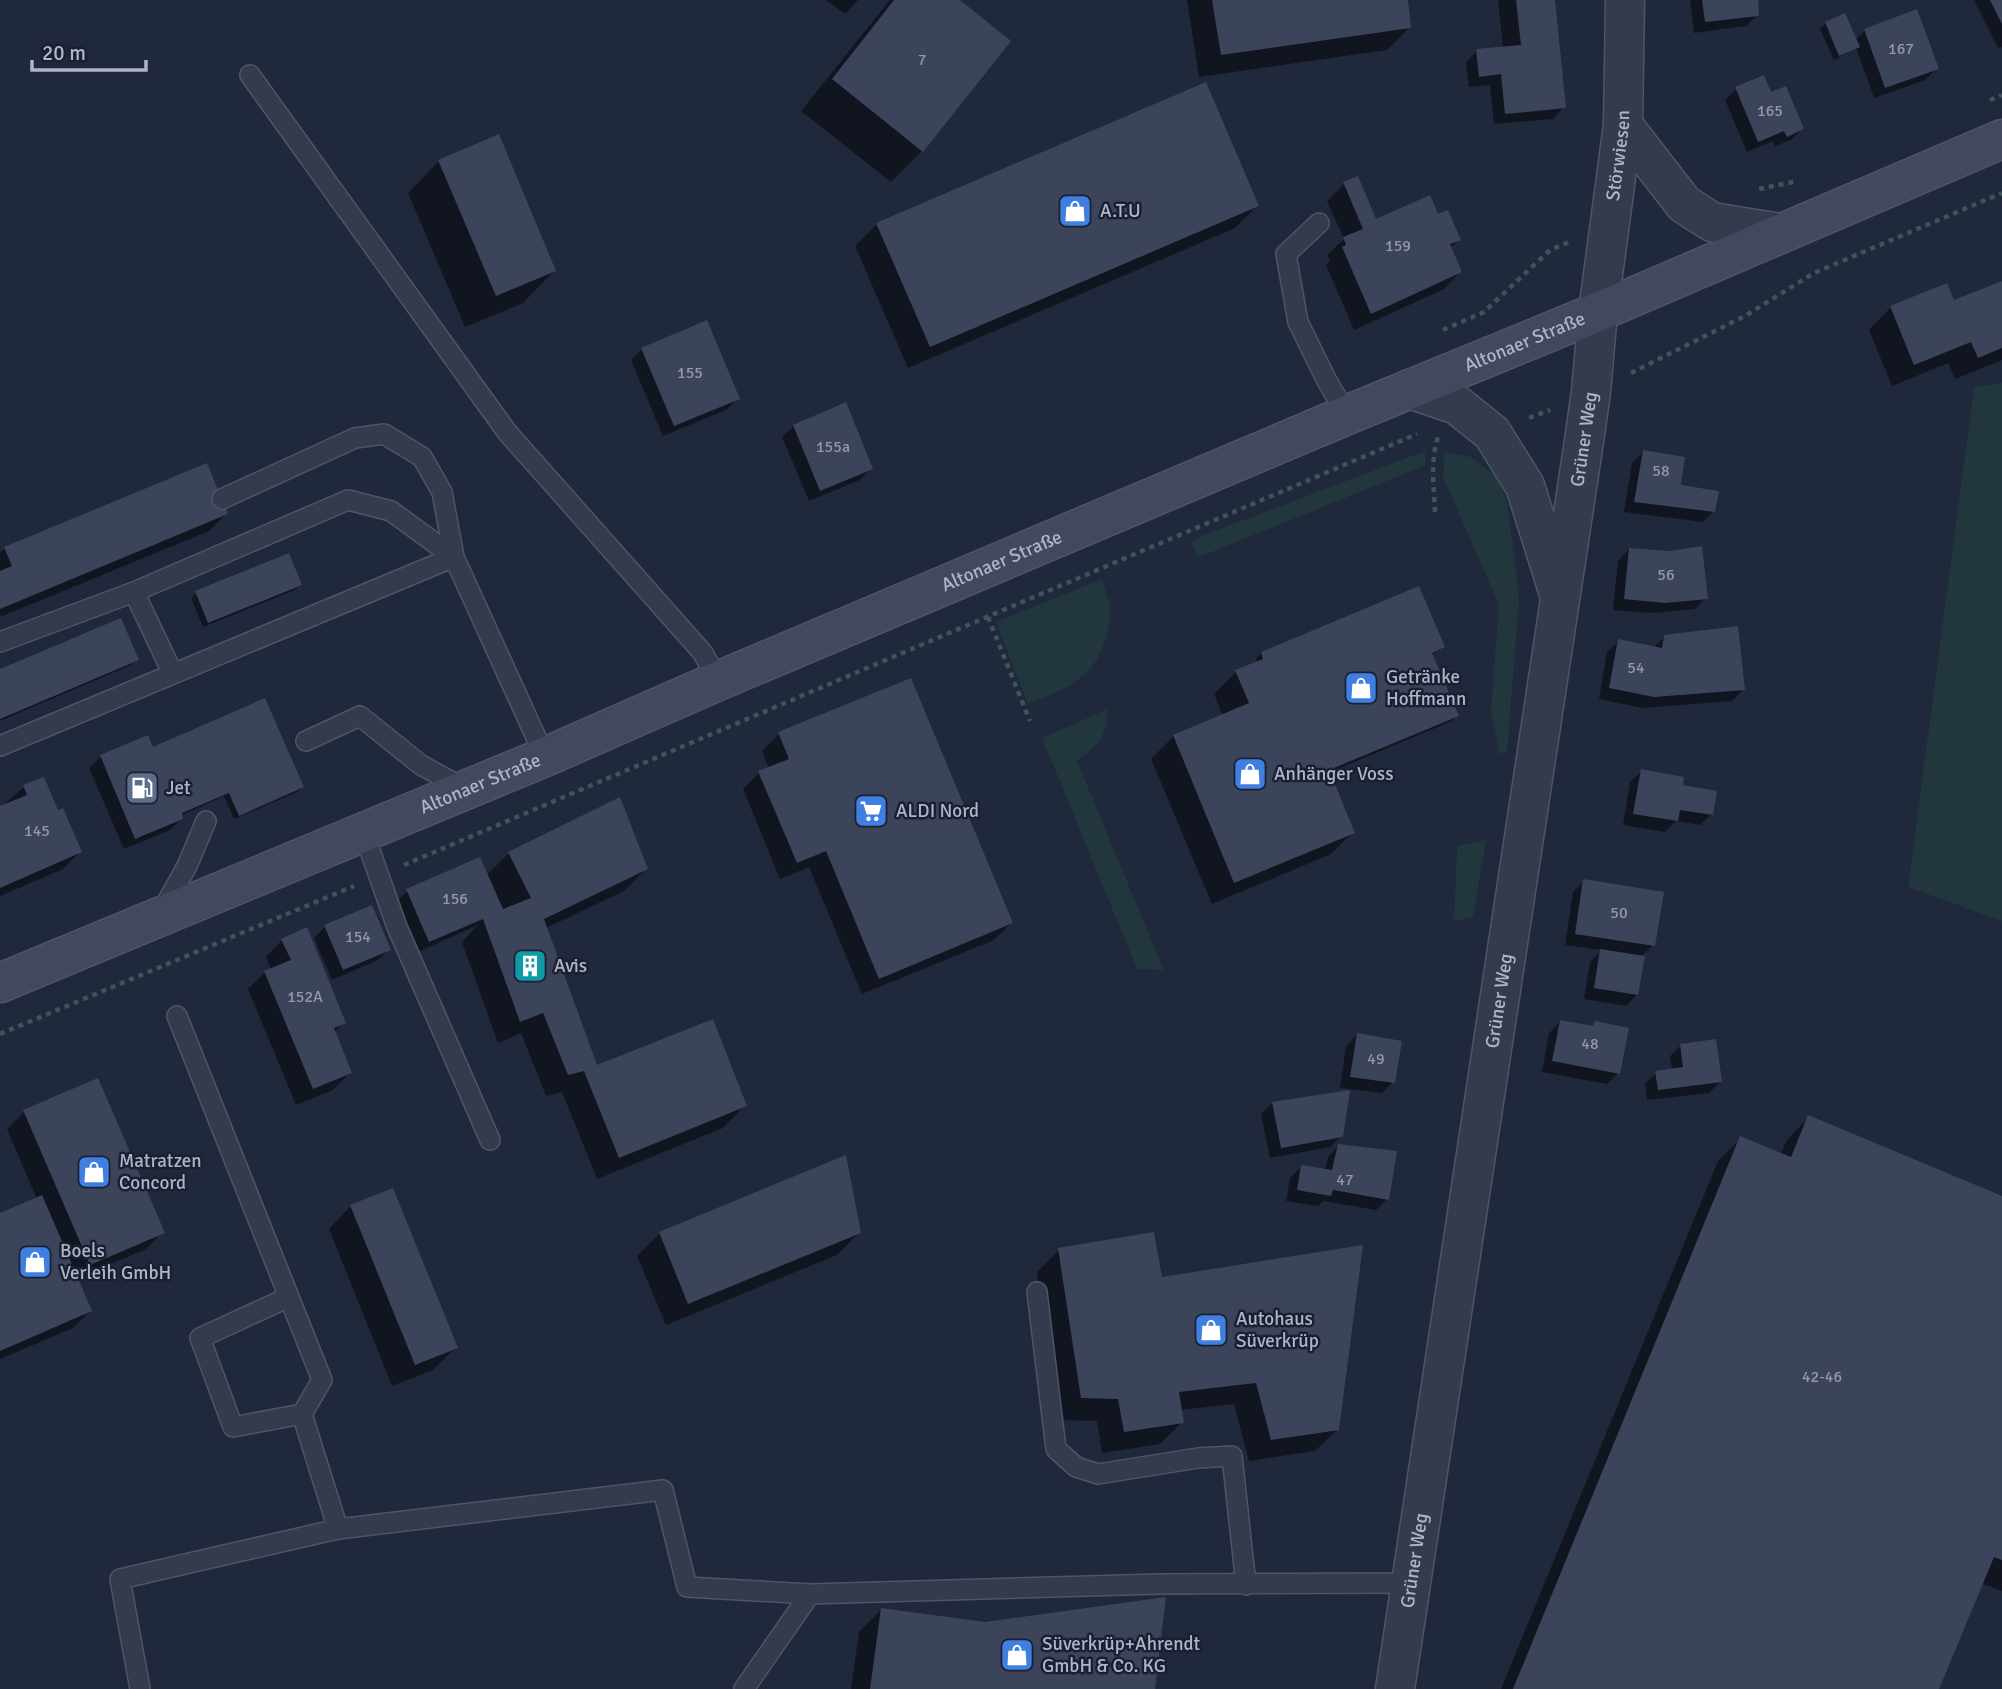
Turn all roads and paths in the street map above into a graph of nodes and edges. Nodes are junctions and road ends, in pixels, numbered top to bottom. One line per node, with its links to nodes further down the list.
1 (1625, 0): 3 (street, Störwiesen)
2 (250, 75): 21 (lane)
3 (1623, 125): 7 (street); 8 (street, Störwiesen)
4 (2002, 139): 7 (main road, Altonaer Straße)
5 (2002, 192): 10 (path)
6 (1319, 223): 11 (lane)
7 (1780, 233): 8 (main road, Altonaer Straße)
8 (1598, 312): 9 (main road, Altonaer Straße); 10 (street, Grüner Weg)
9 (1410, 389): 11 (main road, Altonaer Straße); 12 (street)
10 (1591, 392): 12 (path); 17 (street, Grüner Weg)
11 (1347, 415): 21 (main road, Altonaer Straße)
12 (1492, 433): 17 (street)
13 (222, 499): 15 (lane)
14 (1435, 512): 18 (path)
15 (454, 557): 16 (lane); 20 (lane); 25 (lane)
16 (134, 592): 19 (lane); 20 (lane)
17 (1560, 597): 39 (street, Grüner Weg)
18 (988, 617): 22 (path); 29 (path)
19 (0, 642)
20 (173, 674): 24 (lane)
21 (718, 681): 25 (main road, Altonaer Straße)
22 (1030, 721)
23 (306, 741): 26 (lane)
24 (0, 746)
25 (545, 757): 26 (main road, Altonaer Straße)
26 (466, 790): 28 (main road, Altonaer Straße)
27 (206, 821): 30 (lane)
28 (363, 831): 29 (lane); 30 (main road, Altonaer Straße)
29 (380, 875): 33 (path); 34 (lane)
30 (160, 916): 31 (main road, Altonaer Straße)
31 (0, 983)
32 (177, 1016): 36 (lane)
33 (0, 1034)
34 (490, 1140)
35 (1037, 1292): 40 (lane)
36 (289, 1297): 37 (lane); 37 (lane)
37 (302, 1414): 38 (lane)
38 (338, 1528): 41 (lane); 42 (lane)
39 (1410, 1583): 40 (lane); 44 (street, Grüner Weg)
40 (1246, 1584): 41 (lane)
41 (810, 1594): 43 (lane)
42 (140, 1689)
43 (744, 1689)
44 (1395, 1689)

